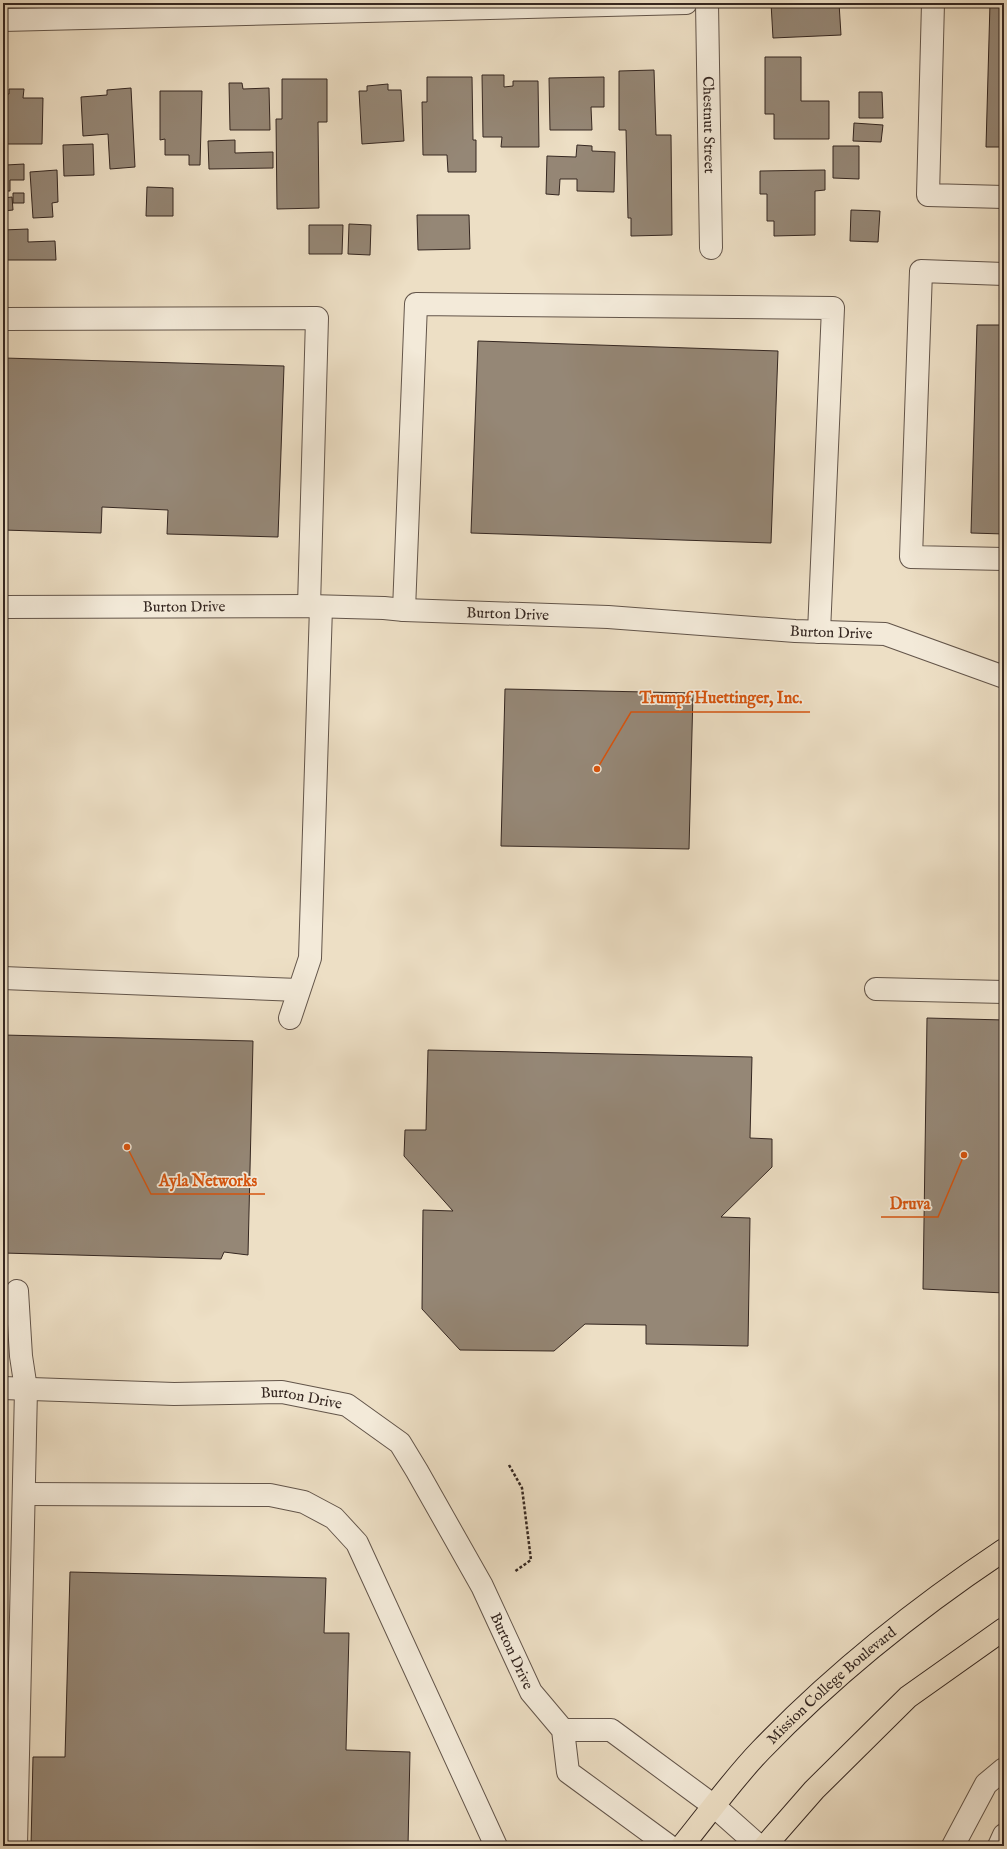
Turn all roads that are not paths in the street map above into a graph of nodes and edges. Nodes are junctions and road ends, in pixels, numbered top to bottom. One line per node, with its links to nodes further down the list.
1 (686, 3): 4 (street)
2 (707, 3): 7 (street, Chestnut Street)
3 (933, 3): 6 (street)
4 (96, 10): 5 (street)
5 (3, 20)
6 (1004, 197)
7 (711, 248)
8 (1004, 274): 10 (street)
9 (3, 319): 12 (street)
10 (1004, 559)
11 (3, 607): 12 (street, Burton Drive)
12 (315, 607): 13 (street, Burton Drive); 18 (street)
13 (404, 610): 14 (street, Burton Drive); 14 (street)
14 (819, 632): 15 (street, Burton Drive)
15 (1004, 677)
16 (3, 978): 18 (street)
17 (876, 989): 19 (street)
18 (298, 990): 20 (street)
19 (1004, 992)
20 (290, 1018)
21 (17, 1291): 23 (street)
22 (3, 1388): 23 (street, Burton Drive)
23 (26, 1389): 24 (street); 28 (street, Burton Drive)
24 (24, 1494): 26 (street); 33 (street)
25 (1004, 1550): 30 (main road, Mission College Boulevard)
26 (12, 1589): 32 (street)
27 (1004, 1629): 37 (main road)
28 (563, 1730): 30 (street); 34 (street)
29 (1004, 1769): 38 (street)
30 (714, 1806): 35 (main road, Mission College Boulevard); 36 (street)
31 (1004, 1835): 39 (street)
32 (16, 1846)
33 (496, 1846)
34 (669, 1846)
35 (682, 1846)
36 (758, 1846)
37 (765, 1846)
38 (953, 1846)
39 (999, 1846)

